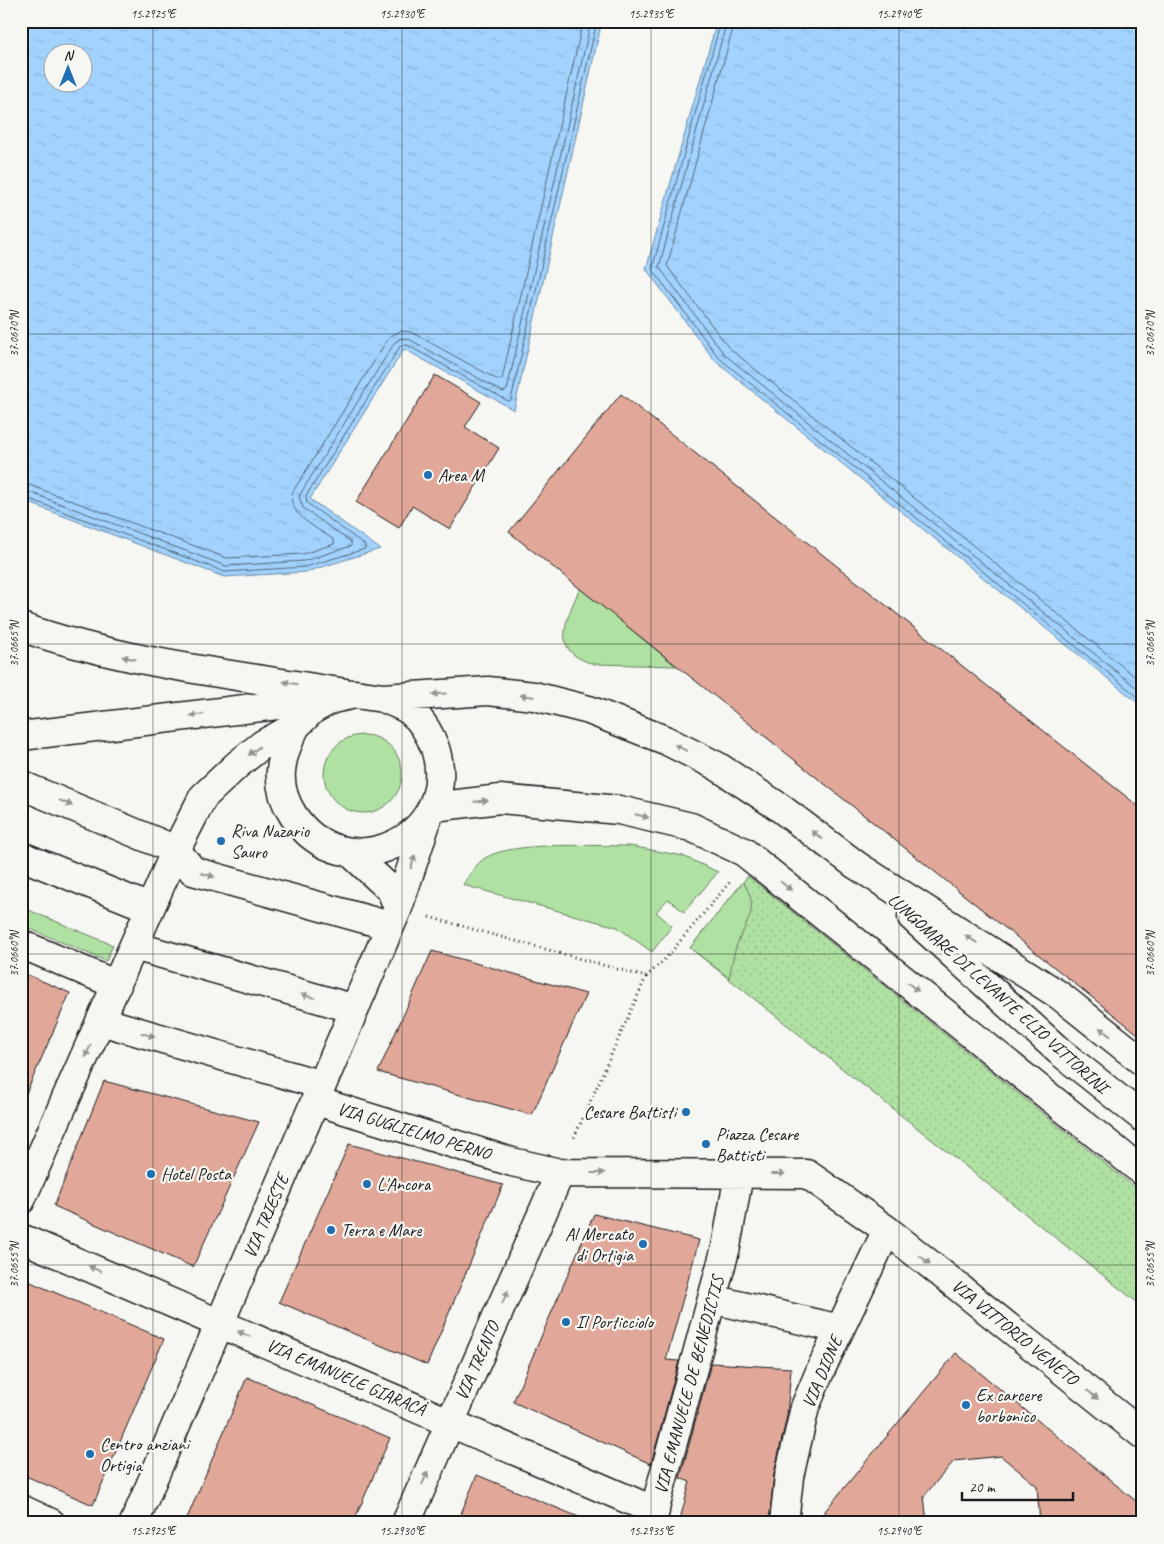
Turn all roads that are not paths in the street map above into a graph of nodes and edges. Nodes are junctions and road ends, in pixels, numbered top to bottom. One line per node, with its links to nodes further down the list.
1 (21, 627): 2 (street, one-way to 1)
2 (344, 697): 3 (street); 4 (street); 5 (street, one-way to 5)
3 (383, 698): 7 (street); 11 (street, LUNGOMARE DI LEVANTE ELIO VITTORINI, one-way to 3)
4 (296, 726): 8 (street, one-way to 8); 9 (street)
5 (21, 736)
6 (21, 785): 8 (street, one-way to 8)
7 (430, 812): 9 (street); 13 (street, VIA TRIESTE, one-way to 7); 21 (street, one-way to 21)
8 (176, 850): 12 (street); 13 (street, one-way to 13)
9 (351, 853): 13 (street)
10 (21, 856): 12 (street)
11 (856, 865): 18 (street, LUNGOMARE DI LEVANTE ELIO VITTORINI, one-way to 11); 20 (street, LUNGOMARE DI LEVANTE ELIO VITTORINI)
12 (150, 908): 15 (street)
13 (394, 917): 17 (street, VIA TRIESTE)
14 (21, 944): 16 (street, VIA GUGLIELMO PERNO)
15 (134, 946): 16 (street); 17 (street, one-way to 15)
16 (108, 1004): 19 (street, VIA GUGLIELMO PERNO, one-way to 19); 24 (street, one-way to 24)
17 (355, 1009): 19 (street, VIA TRIESTE)
18 (1143, 1062)
19 (319, 1093): 22 (street, VIA GUGLIELMO PERNO); 28 (street, VIA TRIESTE)
20 (1143, 1118)
21 (1143, 1172)
22 (560, 1173): 23 (street, VIA GUGLIELMO PERNO, one-way to 23); 30 (street, VIA TRENTO, one-way to 22)
23 (739, 1174): 25 (street, VIA VITTORIO VENETO, one-way to 25); 27 (street, VIA EMANUELE DE BENEDICTIS)
24 (24, 1195)
25 (887, 1230): 29 (street, VIA DIONE); 31 (street, VIA VITTORIO VENETO, one-way to 31)
26 (29, 1241): 28 (street, VIA EMANUELE GIARACÀ, one-way to 26)
27 (712, 1299): 29 (street); 33 (street, VIA EMANUELE DE BENEDICTIS)
28 (220, 1323): 30 (street, VIA EMANUELE GIARACÀ, one-way to 28); 35 (street, VIA TRIESTE)
29 (840, 1329): 37 (street, VIA DIONE)
30 (450, 1422): 33 (street, VIA EMANUELE GIARACÀ); 36 (street, VIA TRENTO, one-way to 30)
31 (1143, 1435)
32 (21, 1509): 34 (street)
33 (653, 1517)
34 (51, 1523)
35 (134, 1523)
36 (406, 1523)
37 (784, 1523)

